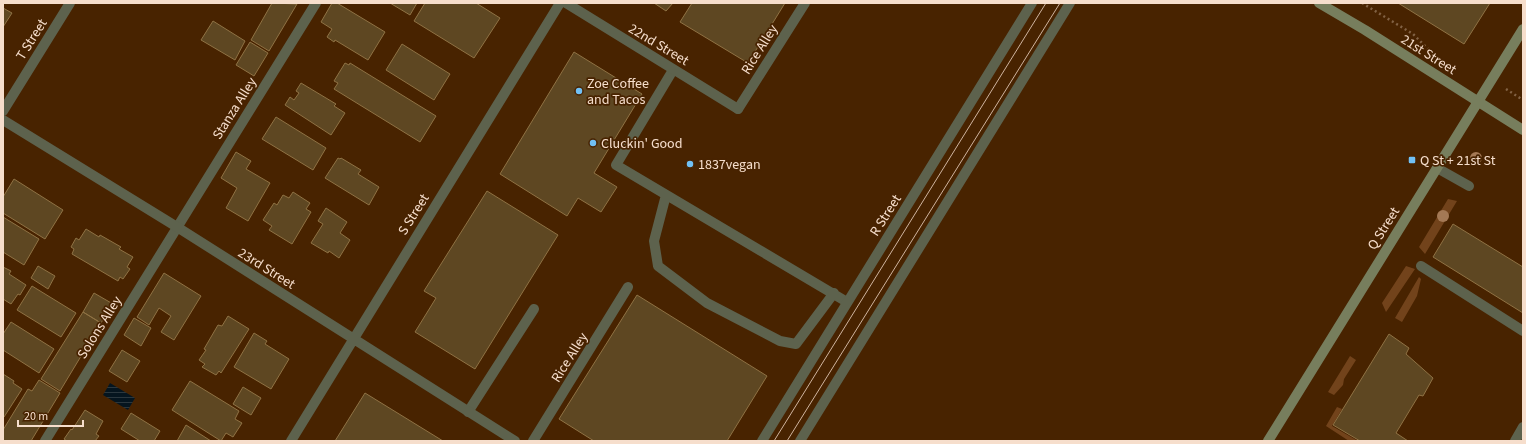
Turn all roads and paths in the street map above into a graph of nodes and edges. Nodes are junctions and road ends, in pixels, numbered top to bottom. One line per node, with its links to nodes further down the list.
1 (70, 3): 15 (street, T Street)
2 (316, 3): 21 (street, Stanza Alley)
3 (560, 3): 28 (street, S Street)
4 (566, 3): 10 (street, 22nd Street)
5 (805, 3): 14 (street, Rice Alley)
6 (1032, 3): 25 (street, R Street)
7 (1070, 3): 37 (street)
8 (1319, 3): 13 (main road, 21st Street)
9 (1523, 29): 13 (main road, Q Street)
10 (674, 70): 14 (street, 22nd Street); 20 (street)
11 (1506, 90): 12 (path)
12 (1523, 100)
13 (1478, 102): 17 (main road, 21st Street); 18 (main road, Q Street)
14 (738, 109)
15 (3, 111)
16 (3, 120): 21 (street, 23rd Street)
17 (1523, 130)
18 (1437, 168): 19 (street); 31 (main road, Q Street)
19 (1469, 186)
20 (666, 195): 24 (street); 24 (street)
21 (177, 227): 28 (street, 23rd Street); 32 (street, Solons Alley)
22 (1421, 266): 27 (street)
23 (628, 287): 35 (street, Rice Alley)
24 (834, 293): 25 (street)
25 (848, 302): 36 (street, R Street)
26 (534, 308): 29 (street)
27 (1523, 331)
28 (353, 339): 29 (street, 23rd Street); 33 (street, S Street)
29 (468, 412): 34 (street, 23rd Street)
30 (1523, 427): 38 (street)
31 (1271, 440)
32 (45, 441)
33 (291, 441)
34 (515, 441)
35 (533, 441)
36 (762, 441)
37 (800, 441)
38 (1515, 441)

